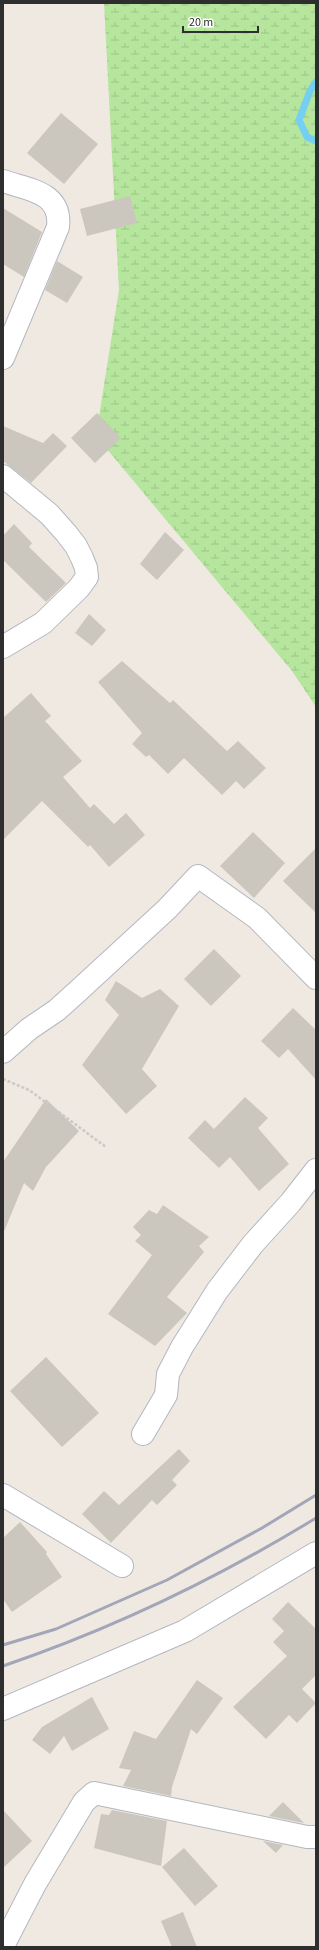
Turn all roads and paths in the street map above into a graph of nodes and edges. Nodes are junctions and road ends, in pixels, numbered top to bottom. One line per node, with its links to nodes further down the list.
1 (3, 181): 2 (street)
2 (3, 358)
3 (3, 476): 4 (street)
4 (3, 647)
5 (316, 978): 6 (street)
6 (3, 1052)
7 (3, 1079): 8 (path)
8 (106, 1147)
9 (316, 1170): 10 (street)
10 (143, 1434)
11 (3, 1495): 13 (street)
12 (316, 1553): 14 (street)
13 (122, 1566)
14 (3, 1709)
15 (316, 1837): 16 (street)
16 (3, 1946)

